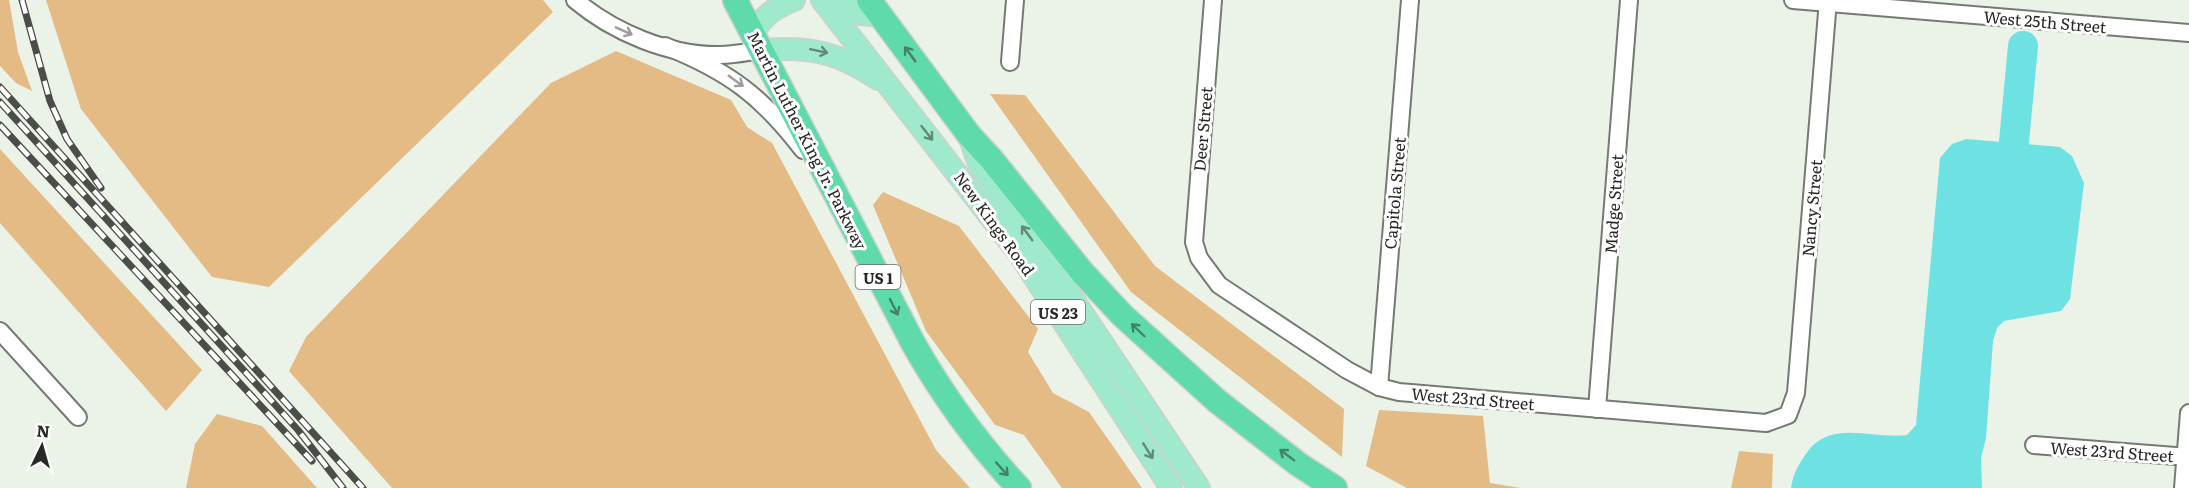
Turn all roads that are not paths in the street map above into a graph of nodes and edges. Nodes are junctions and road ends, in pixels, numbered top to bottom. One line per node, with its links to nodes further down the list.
1 (575, 0): 15 (street, one-way to 15)
2 (735, 0): 14 (highway, Martin Luther King Jr. Parkway / US 1)
3 (794, 0): 14 (main road)
4 (822, 0): 17 (main road, New Kings Road / US 23)
5 (830, 0): 12 (main road)
6 (1015, 0): 16 (street)
7 (1213, 0): 20 (street, Deer Street)
8 (1410, 0): 22 (street, Capitola Street)
9 (1629, 0): 24 (street, Madge Street)
10 (1793, 0): 11 (street, West 25th Street)
11 (1828, 2): 13 (street, West 25th Street); 26 (street, Nancy Street)
12 (879, 5): 18 (highway, New Kings Road, one-way to 12)
13 (2189, 33)
14 (757, 42): 15 (street); 17 (main road, one-way to 17); 19 (highway, Martin Luther King Jr. Parkway / US 1)
15 (665, 46): 19 (street, one-way to 19)
16 (1010, 62)
17 (891, 88): 23 (main road, New Kings Road / US 23, one-way to 23)
18 (969, 135): 23 (main road, New Kings Road / US 23, one-way to 18); 33 (highway, one-way to 18)
19 (832, 187): 30 (highway, Martin Luther King Jr. Parkway / US 1, one-way to 30)
20 (1199, 258): 22 (street, West 23rd Street)
21 (0, 332): 27 (street)
22 (1379, 387): 24 (street, West 23rd Street)
23 (1134, 408): 31 (main road, New Kings Road / US 23, one-way to 31); 32 (main road, New Kings Road / US 23)
24 (1598, 409): 26 (street, West 23rd Street)
25 (2189, 413): 29 (street)
26 (1788, 415)
27 (78, 417)
28 (2034, 445): 29 (street, West 23rd Street)
29 (2187, 457): 34 (street)
30 (1019, 488)
31 (1172, 488)
32 (1198, 488)
33 (1335, 488)
34 (2183, 488)

